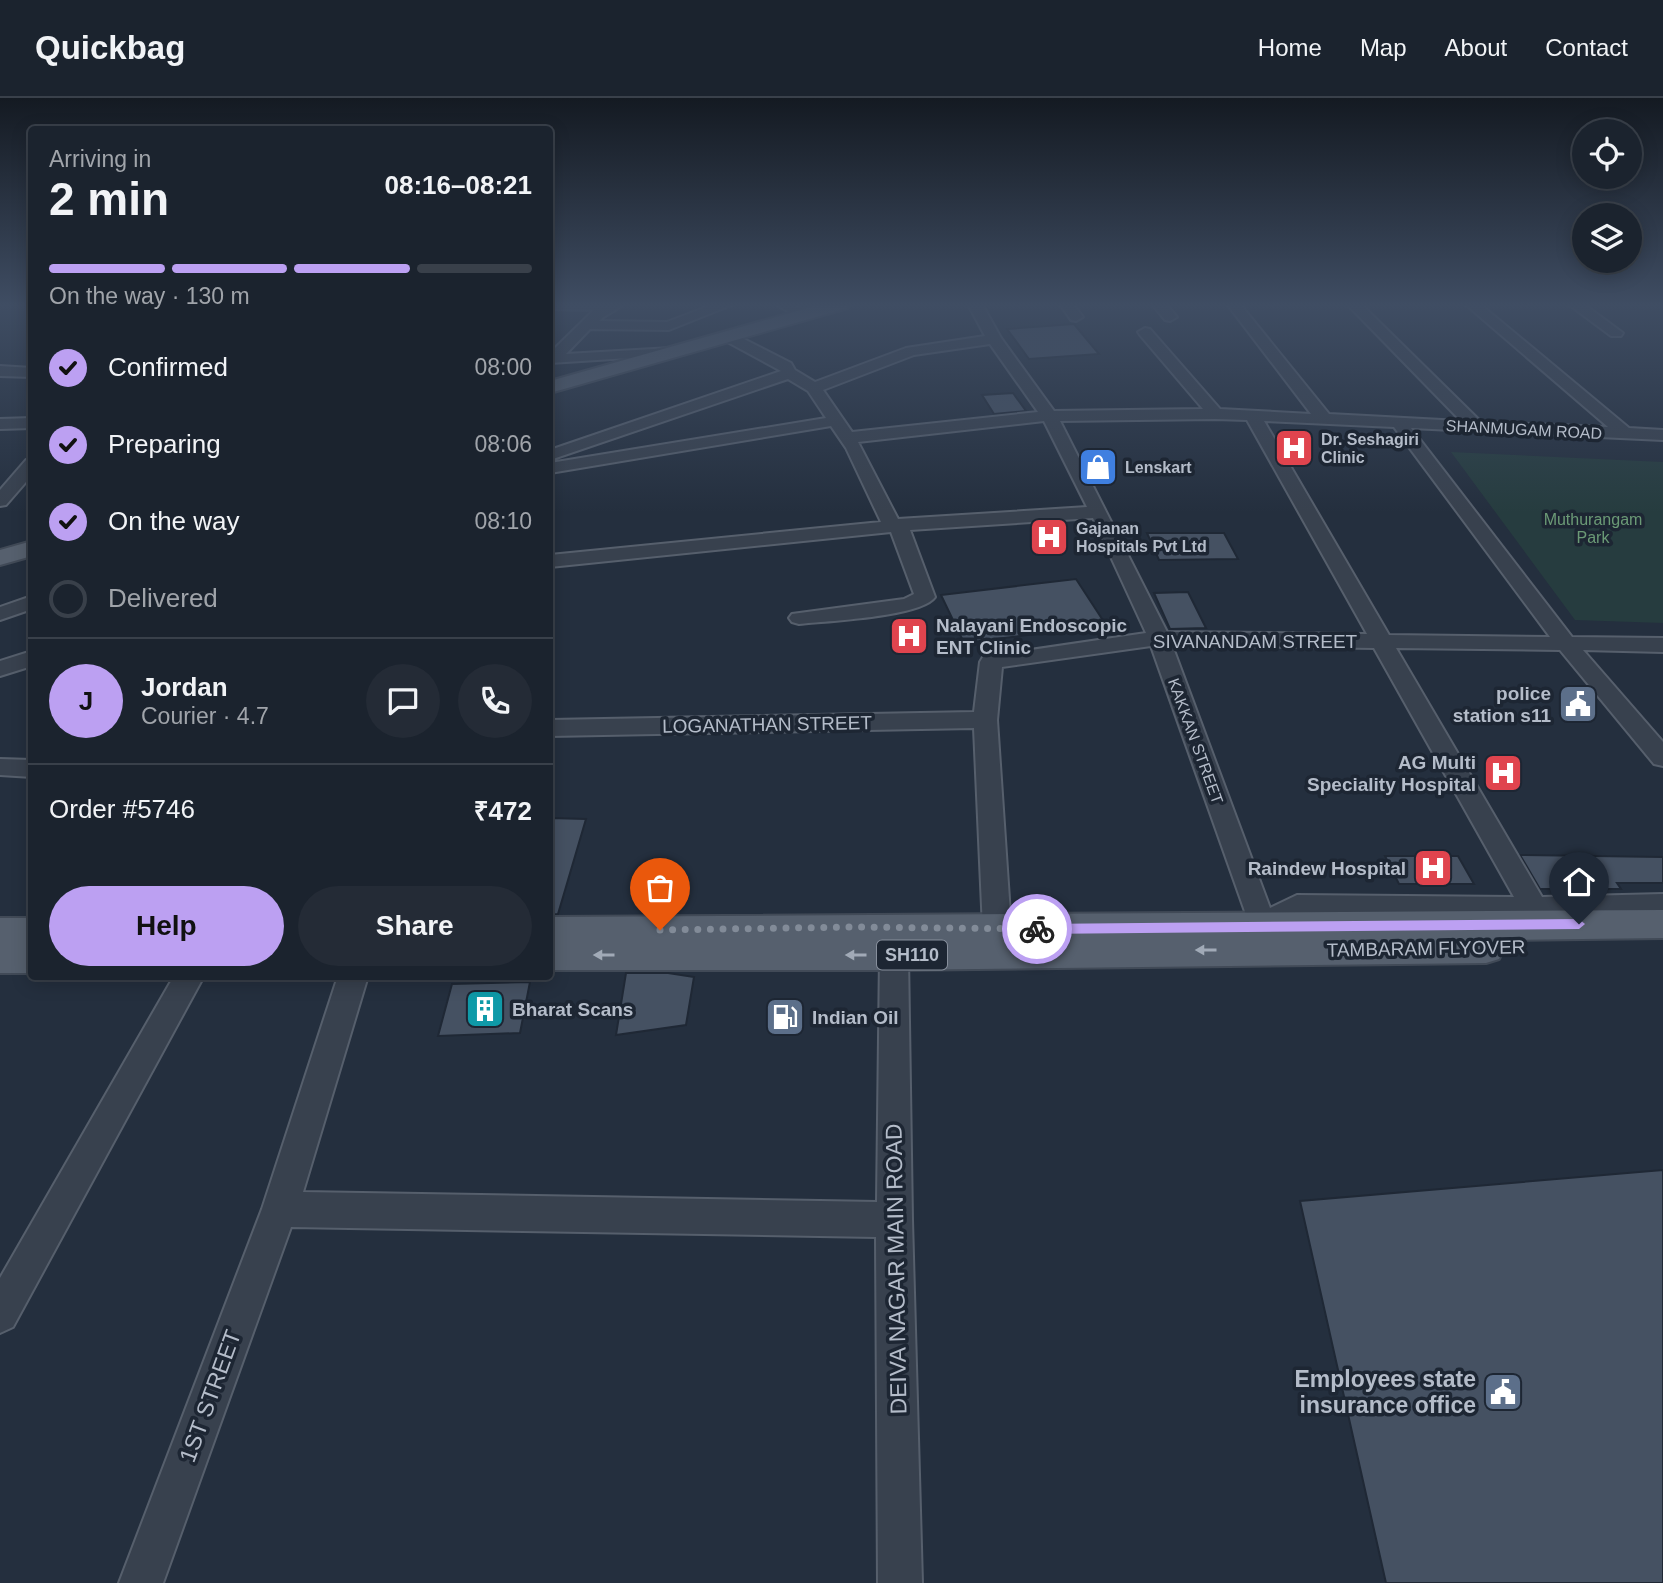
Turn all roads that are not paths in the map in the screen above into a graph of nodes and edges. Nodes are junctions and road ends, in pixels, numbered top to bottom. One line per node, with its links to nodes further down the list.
1 (597, 373): 9 (main road)
2 (789, 373): 10 (street); 11 (street)
3 (853, 373): 10 (street)
4 (1018, 373): 14 (street, KAKKAN STREET)
5 (1180, 373): 12 (street)
6 (1288, 373): 15 (street)
7 (1423, 373): 20 (street)
8 (1554, 373): 21 (street)
9 (553, 386)
10 (814, 388): 16 (street)
11 (718, 397): 23 (street); 25 (street)
12 (1215, 414): 13 (street, SHANMUGAM ROAD); 14 (street, SHANMUGAM ROAD)
13 (1253, 415): 15 (street, SHANMUGAM ROAD); 38 (street)
14 (1049, 416): 24 (street); 29 (street, KAKKAN STREET)
15 (1324, 419): 17 (street, SHANMUGAM ROAD)
16 (834, 421): 23 (street); 24 (street)
17 (1398, 422): 20 (street, SHANMUGAM ROAD); 39 (street)
18 (28, 423): 19 (street)
19 (0, 424)
20 (1478, 428): 21 (street, SHANMUGAM ROAD)
21 (1626, 434): 22 (street, SHANMUGAM ROAD)
22 (1663, 435)
23 (738, 437): 26 (street)
24 (847, 438): 30 (street)
25 (553, 454)
26 (553, 468)
27 (28, 469): 28 (street)
28 (0, 501)
29 (1099, 512): 30 (street); 37 (street, KAKKAN STREET)
30 (895, 525): 33 (street); 36 (street)
31 (28, 549): 32 (main road)
32 (0, 558)
33 (553, 562)
34 (28, 604): 35 (street)
35 (0, 614)
36 (799, 618)
37 (1158, 638): 38 (street, SIVANANDAM STREET); 43 (street, SIVANANDAM STREET); 56 (street, KAKKAN STREET)
38 (1383, 641): 39 (street, SIVANANDAM STREET); 49 (street)
39 (1566, 644): 40 (street, SIVANANDAM STREET); 45 (street)
40 (1663, 645)
41 (28, 659): 42 (street)
42 (0, 669)
43 (985, 720): 44 (street, LOGANATHAN STREET); 51 (street, SIVANANDAM STREET)
44 (553, 727)
45 (1663, 758)
46 (0, 767): 47 (street)
47 (28, 769)
48 (1663, 905): 49 (street)
49 (1534, 908): 56 (street)
50 (1663, 924): 55 (main road, TAMBARAM FLYOVER / SH110)
51 (997, 929): 52 (main road, SH110); 56 (main road, SH110)
52 (553, 931)
53 (0, 933): 54 (main road)
54 (28, 933)
55 (1309, 937): 56 (main road, TAMBARAM FLYOVER / SH110); 57 (main road, TAMBARAM FLYOVER / SH110)
56 (1269, 938): 59 (main road, SH110, one-way to 59)
57 (1663, 946)
58 (553, 955): 59 (main road, SH110, one-way to 58)
59 (894, 955): 65 (street, DEIVA NAGAR MAIN ROAD)
60 (0, 958): 61 (main road)
61 (28, 958)
62 (188, 980): 66 (street)
63 (352, 980): 64 (street)
64 (280, 1209): 65 (street); 67 (street, 1ST STREET)
65 (894, 1220): 68 (street, DEIVA NAGAR MAIN ROAD)
66 (0, 1314)
67 (141, 1583)
68 (900, 1583)

